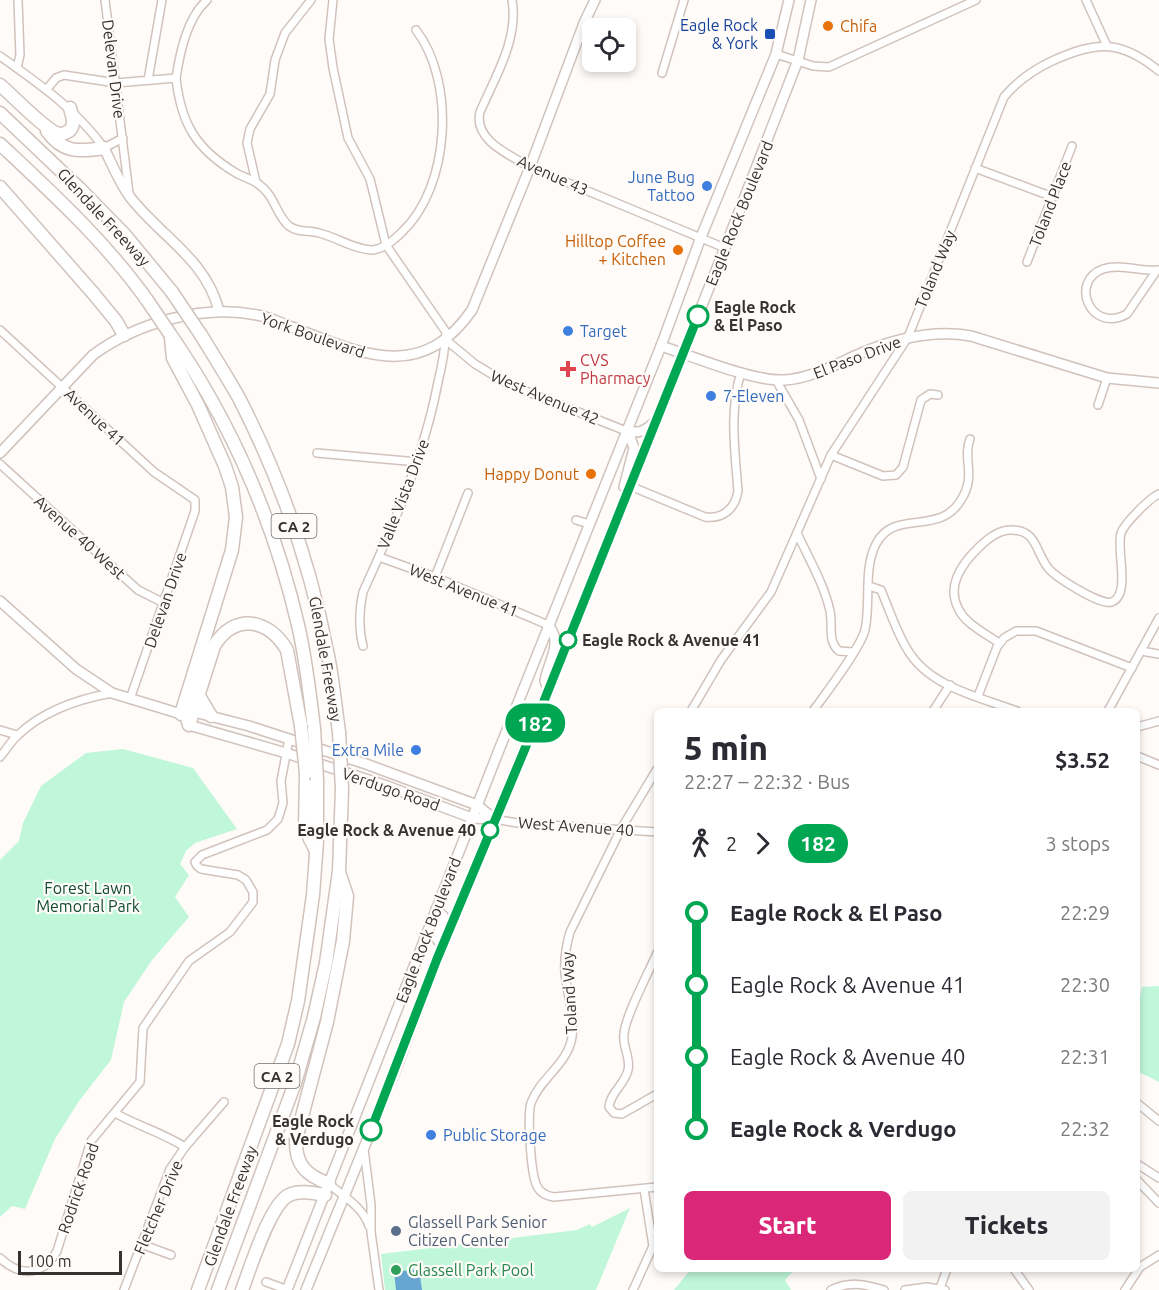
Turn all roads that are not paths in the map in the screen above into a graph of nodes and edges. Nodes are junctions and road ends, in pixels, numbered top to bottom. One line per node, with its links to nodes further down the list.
1 (18, 0): 19 (street)
2 (105, 0): 24 (street, Delevan Drive)
3 (162, 0): 23 (street)
4 (207, 0): 22 (street)
5 (311, 0): 36 (street)
6 (333, 0): 41 (street)
7 (512, 0): 34 (street, Avenue 43)
8 (595, 0): 34 (main road, York Boulevard)
9 (684, 0): 21 (street)
10 (789, 0): 16 (main road, Eagle Rock Boulevard)
11 (811, 0): 18 (main road, Eagle Rock Boulevard)
12 (976, 0): 18 (street)
13 (1086, 0): 15 (street)
14 (416, 30): 41 (street)
15 (1107, 46): 20 (street, Toland Way); 35 (street, Toland Way)
16 (776, 54): 18 (street); 40 (main road, Eagle Rock Boulevard)
17 (0, 56): 19 (street)
18 (798, 60): 42 (main road, Eagle Rock Boulevard)
19 (17, 68): 26 (street)
20 (1159, 70)
21 (662, 73)
22 (176, 78): 23 (street); 36 (street)
23 (148, 80): 24 (street)
24 (116, 83): 26 (street); 30 (street, Delevan Drive)
25 (0, 85): 29 (highway)
26 (47, 89): 27 (street)
27 (70, 108): 29 (highway); 33 (street)
28 (0, 113): 121 (highway, Glendale Freeway / CA 2, bridge)
29 (40, 122): 33 (highway)
30 (123, 138): 33 (street, Delevan Drive); 38 (street, Delevan Drive)
31 (0, 144): 49 (highway, Glendale Freeway / CA 2, bridge)
32 (1072, 146): 39 (street, Toland Place)
33 (104, 148): 38 (main road)
34 (530, 167): 40 (street, Avenue 43); 50 (main road, York Boulevard)
35 (975, 168): 39 (street); 48 (street, Toland Way)
36 (256, 182): 41 (street)
37 (0, 187): 47 (highway)
38 (129, 196): 45 (main road)
39 (1053, 197): 43 (street, Toland Place)
40 (700, 237): 42 (street, Avenue 43); 51 (main road, Eagle Rock Boulevard)
41 (386, 245): 50 (street, West Avenue 42)
42 (725, 248): 52 (main road, Eagle Rock Boulevard)
43 (1027, 262)
44 (1158, 270): 44 (street)
45 (219, 311): 47 (main road, York Boulevard); 50 (main road, York Boulevard)
46 (0, 330): 57 (street, Avenue 41)
47 (124, 335): 57 (main road, York Boulevard)
48 (908, 337): 54 (main road, El Paso Drive); 55 (main road, El Paso Drive); 65 (street, Toland Way)
49 (172, 338): 102 (highway); 120 (highway, Glendale Freeway / CA 2, bridge)
50 (446, 340): 61 (street, West Avenue 42); 66 (street, Valle Vista Drive)
51 (661, 346): 52 (main road, El Paso Drive); 61 (main road, Eagle Rock Boulevard)
52 (683, 353): 53 (main road, El Paso Drive); 60 (main road, Eagle Rock Boulevard)
53 (741, 372): 55 (main road, El Paso Drive); 69 (street)
54 (1107, 378): 56 (main road, El Paso Drive); 59 (street)
55 (776, 380): 68 (street)
56 (1159, 383)
57 (62, 387): 63 (main road, York Boulevard); 72 (street, Avenue 41)
58 (938, 395): 65 (street)
59 (1098, 405)
60 (658, 417): 61 (main road); 69 (main road, Eagle Rock Boulevard)
61 (626, 431): 73 (main road); 75 (main road, Eagle Rock Boulevard)
62 (970, 439): 79 (street)
63 (0, 453)
64 (317, 453): 66 (street)
65 (831, 455): 68 (street, Toland Way)
66 (418, 462): 77 (street, Valle Vista Drive)
67 (0, 464): 81 (street, Avenue 40 West)
68 (821, 479): 76 (street, Toland Way)
69 (630, 486): 73 (main road, Eagle Rock Boulevard)
70 (468, 493): 78 (street)
71 (1159, 494): 84 (street)
72 (195, 500): 81 (street, Delevan Drive)
73 (619, 514): 91 (main road, Eagle Rock Boulevard)
74 (576, 520): 75 (street)
75 (589, 524): 83 (main road, Eagle Rock Boulevard)
76 (798, 535): 87 (street); 96 (street, Toland Way)
77 (379, 557): 78 (street, West Avenue 41); 85 (street, Valle Vista Drive)
78 (435, 577): 83 (street, West Avenue 41)
79 (869, 586): 87 (street); 90 (street)
80 (0, 601): 92 (main road, Verdugo Road)
81 (164, 603): 95 (street, Delevan Drive)
82 (1159, 618): 86 (street)
83 (548, 625): 91 (main road); 115 (main road, Eagle Rock Boulevard)
84 (999, 643): 89 (street); 94 (street)
85 (363, 646)
86 (1141, 651): 88 (street); 89 (street)
87 (853, 652): 97 (street)
88 (1159, 654)
89 (1132, 668): 100 (street)
90 (950, 686): 94 (street); 98 (street)
91 (548, 689): 117 (main road, Eagle Rock Boulevard)
92 (112, 693): 95 (main road, Verdugo Road); 108 (street)
93 (199, 696): 101 (highway); 103 (highway); 120 (highway, bridge)
94 (978, 696): 99 (street)
95 (130, 699): 102 (main road, Verdugo Road)
96 (693, 708)
97 (815, 708)
98 (935, 708)
99 (1002, 708)
100 (1110, 708)
101 (194, 712): 102 (main road, Verdugo Road); 103 (main road, Verdugo Road); 105 (highway)
102 (181, 714): 105 (main road)
103 (211, 716): 109 (main road, Verdugo Road)
104 (1159, 721): 106 (street)
105 (189, 725): 110 (main road, Verdugo Road)
106 (1140, 726)
107 (0, 730): 108 (street)
108 (17, 735): 111 (street)
109 (289, 739): 110 (street, Rodrick Road); 115 (main road, Verdugo Road)
110 (286, 753): 116 (main road, Verdugo Road); 128 (street, Rodrick Road)
111 (0, 757)
112 (1140, 757): 113 (street)
113 (1159, 765)
114 (654, 774): 118 (street, Toland Way)
115 (477, 805): 116 (main road, Eagle Rock Boulevard); 117 (main road, Verdugo Road)
116 (472, 818): 117 (main road, Verdugo Road); 122 (main road, Eagle Rock Boulevard)
117 (494, 819): 118 (street, West Avenue 40); 123 (main road, Eagle Rock Boulevard)
118 (621, 830): 119 (street, West Avenue 40); 137 (street, Toland Way)
119 (654, 832)
120 (316, 853): 152 (highway, Glendale Freeway / CA 2)
121 (339, 871): 136 (highway); 153 (highway, Glendale Freeway / CA 2)
122 (436, 909): 123 (main road); 136 (main road, Eagle Rock Boulevard)
123 (443, 946): 130 (main road, Eagle Rock Boulevard)
124 (654, 960): 125 (street)
125 (654, 1096)
126 (224, 1102): 131 (street, Fletcher Drive)
127 (1140, 1105): 129 (street)
128 (115, 1113): 131 (street); 144 (street, Rodrick Road)
129 (1159, 1121)
130 (363, 1146): 138 (main road, Eagle Rock Boulevard); 140 (street)
131 (185, 1147): 141 (street, Fletcher Drive)
132 (1140, 1166): 133 (street)
133 (1159, 1178)
134 (1140, 1183): 139 (street)
135 (654, 1187): 137 (street)
136 (327, 1189): 138 (street); 154 (highway); 155 (main road, Eagle Rock Boulevard)
137 (644, 1189): 158 (street)
138 (343, 1196): 140 (street); 156 (main road, Eagle Rock Boulevard)
139 (1159, 1203)
140 (371, 1232): 157 (street)
141 (141, 1244): 142 (street); 151 (street, Fletcher Drive)
142 (171, 1255)
143 (1159, 1255): 145 (street)
144 (0, 1258)
145 (1140, 1267)
146 (946, 1272): 150 (street)
147 (1016, 1272): 162 (street)
148 (1137, 1272): 163 (street)
149 (266, 1282): 155 (street)
150 (943, 1289): 161 (street)
151 (124, 1290)
152 (198, 1290)
153 (218, 1290)
154 (242, 1290)
155 (287, 1290)
156 (306, 1290)
157 (379, 1290)
158 (633, 1290)
159 (831, 1290): 160 (street)
160 (884, 1290)
161 (904, 1290)
162 (1029, 1290)
163 (1125, 1290)

